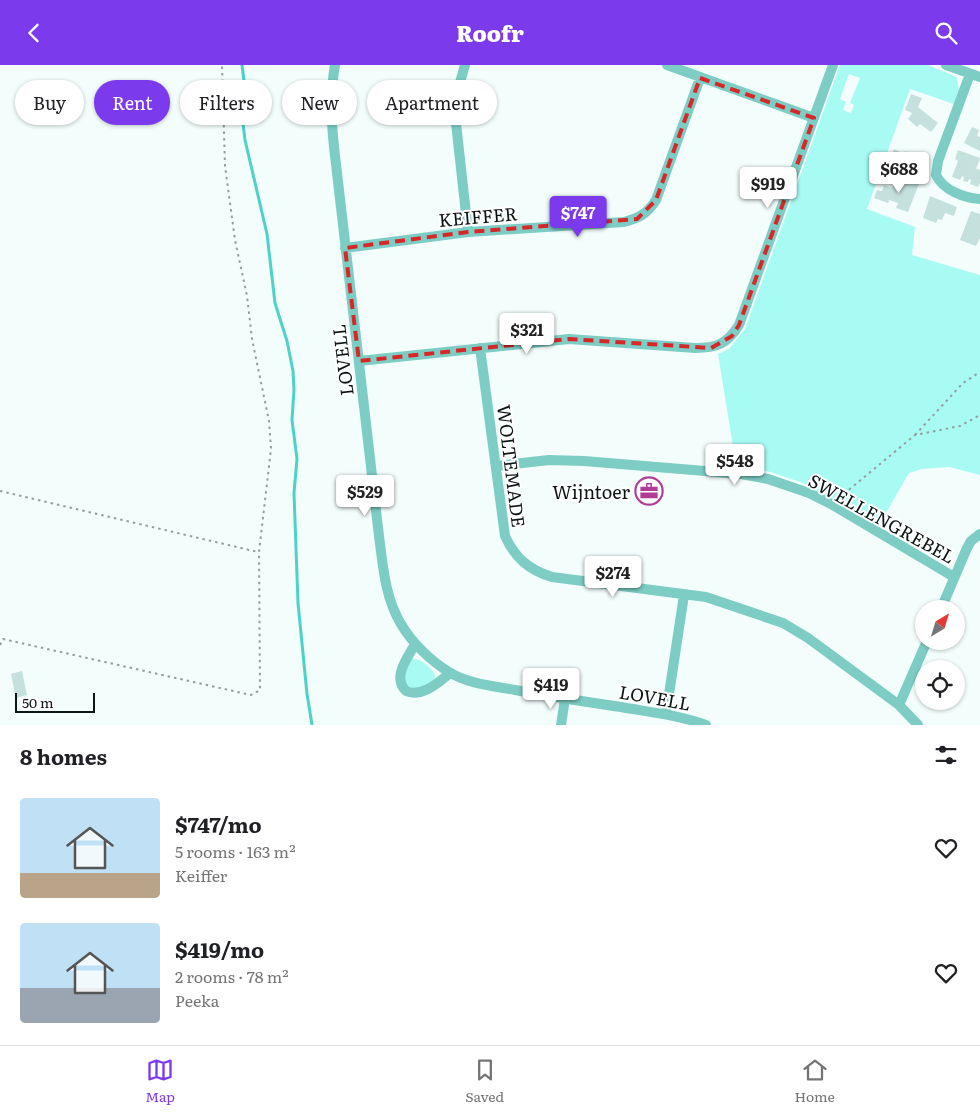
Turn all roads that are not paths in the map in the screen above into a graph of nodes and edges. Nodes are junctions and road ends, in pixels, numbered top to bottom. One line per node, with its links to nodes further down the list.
1 (334, 65): 11 (street, LOVELL)
2 (465, 65): 10 (street)
3 (667, 65): 7 (street)
4 (833, 65): 8 (street)
5 (946, 65): 6 (street)
6 (975, 75): 9 (street)
7 (700, 78): 8 (street); 10 (street, KEIFFER)
8 (814, 118): 12 (street)
9 (980, 199)
10 (468, 232): 11 (street, KEIFFER)
11 (346, 248): 13 (street, LOVELL)
12 (480, 348): 13 (street); 14 (street, WOLTEMADE)
13 (359, 361): 19 (street, LOVELL)
14 (496, 466): 16 (street, SWELLENGREBEL); 17 (street, WOLTEMADE)
15 (980, 534): 16 (street)
16 (954, 577): 18 (street)
17 (684, 595): 23 (street, WOLTEMADE); 24 (street)
18 (945, 600)
19 (415, 644): 21 (street, LOVELL); 21 (street)
20 (923, 650): 23 (street)
21 (450, 673): 22 (street, LOVELL)
22 (565, 699): 24 (street, LOVELL); 25 (street)
23 (899, 705): 27 (street, WOLTEMADE)
24 (666, 714): 26 (street, LOVELL)
25 (561, 725)
26 (706, 725)
27 (918, 725)

